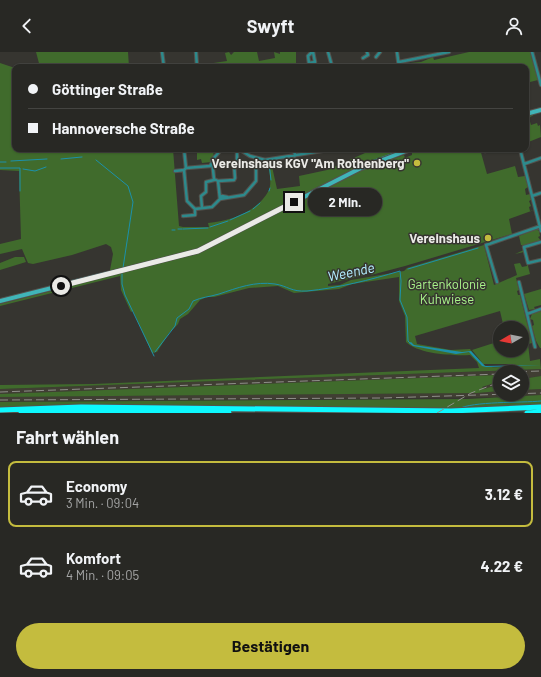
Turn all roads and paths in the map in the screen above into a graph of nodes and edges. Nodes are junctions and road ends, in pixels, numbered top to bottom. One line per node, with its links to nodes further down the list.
1 (162, 52): 11 (street)
2 (196, 52): 12 (street)
3 (328, 52): 13 (street)
4 (367, 52): 10 (street)
5 (380, 52): 9 (street)
6 (397, 52): 14 (street)
7 (449, 52): 15 (street)
8 (532, 52): 16 (street)
9 (376, 57)
10 (363, 58)
11 (164, 64)
12 (198, 64)
13 (331, 64)
14 (399, 64)
15 (401, 64)
16 (541, 85)
17 (541, 110): 18 (street)
18 (529, 113)
19 (184, 152): 32 (street)
20 (218, 152): 30 (street)
21 (237, 152): 35 (street)
22 (245, 152): 28 (street)
23 (294, 152): 27 (street)
24 (317, 152): 27 (street)
25 (403, 152): 48 (street)
26 (521, 152): 31 (street)
27 (295, 156): 28 (street)
28 (256, 158): 38 (street)
29 (541, 158): 31 (street)
30 (212, 162): 32 (street); 34 (street)
31 (524, 164): 37 (street)
32 (185, 169): 33 (street); 39 (street)
33 (175, 171)
34 (215, 180): 35 (street); 40 (street)
35 (218, 182): 38 (street)
36 (541, 193): 37 (street)
37 (532, 196): 42 (street)
38 (220, 199): 40 (street)
39 (194, 208): 40 (street); 41 (street)
40 (202, 208)
41 (183, 216)
42 (540, 226): 43 (street); 46 (street)
43 (541, 231)
44 (541, 242): 45 (street)
45 (541, 260)
46 (497, 282)
47 (519, 282): 50 (street)
48 (0, 301)
49 (541, 309): 50 (street)
50 (527, 314): 51 (street)
51 (535, 347)
52 (541, 408): 53 (highway)
53 (0, 410)
54 (541, 412): 57 (highway)
55 (21, 413): 56 (highway)
56 (229, 413)
57 (527, 413)

